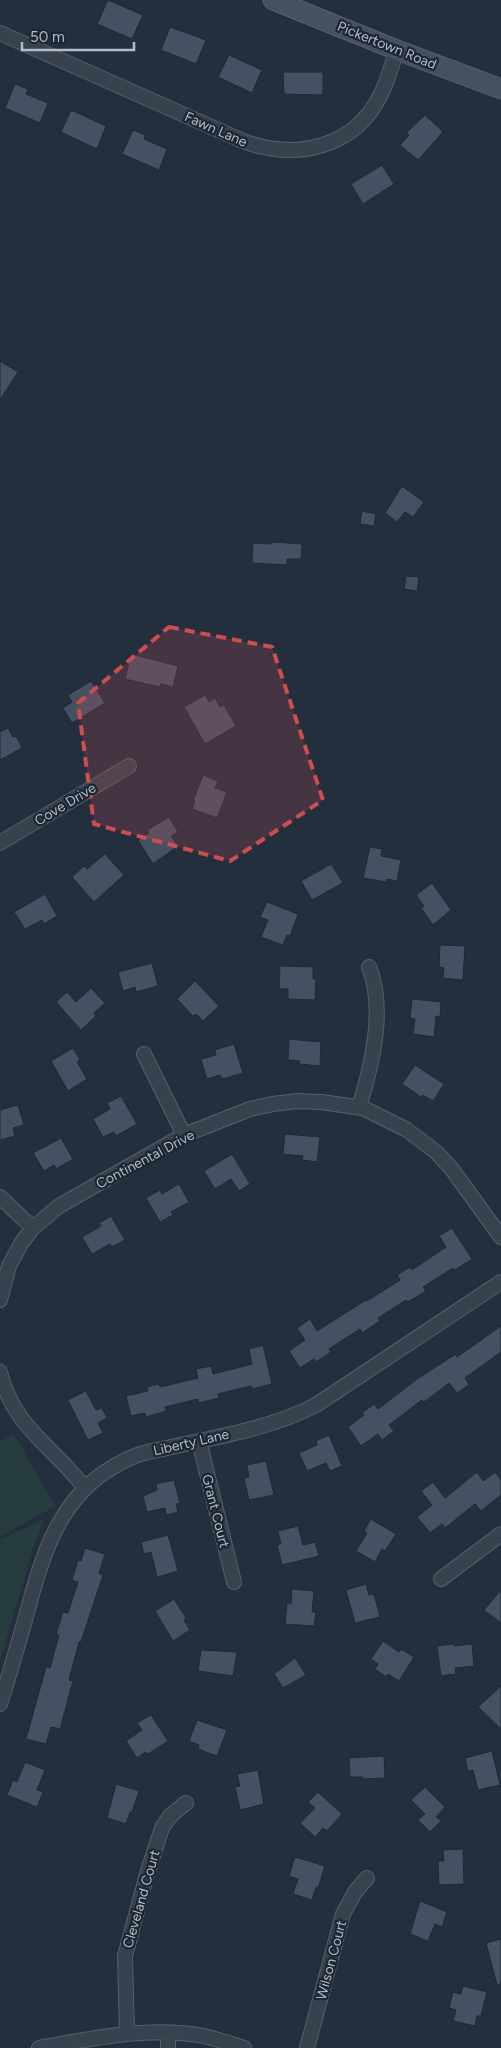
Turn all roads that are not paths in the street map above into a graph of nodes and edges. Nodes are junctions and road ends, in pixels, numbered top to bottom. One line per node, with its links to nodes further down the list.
1 (273, 0): 3 (street, Pickertown Road)
2 (0, 33): 3 (street, Fawn Lane)
3 (397, 50): 4 (street, Pickertown Road)
4 (501, 90)
5 (129, 766): 6 (street, Cove Drive)
6 (0, 842)
7 (369, 967): 9 (street)
8 (144, 1054): 10 (street)
9 (358, 1107): 10 (street, Continental Drive); 13 (street, Continental Drive)
10 (184, 1134): 12 (street, Continental Drive)
11 (0, 1197): 12 (street)
12 (33, 1228): 15 (street, Continental Drive)
13 (501, 1237)
14 (501, 1282): 17 (street, Liberty Lane)
15 (0, 1300)
16 (0, 1372): 18 (street)
17 (199, 1441): 18 (street, Liberty Lane); 21 (street, Grant Court)
18 (86, 1486): 22 (street, Liberty Lane)
19 (501, 1534): 20 (street)
20 (441, 1579)
21 (234, 1582)
22 (0, 1704)
23 (186, 1803): 26 (street, Cleveland Court)
24 (367, 1878): 30 (street, Wilson Court)
25 (168, 2033): 26 (street); 28 (street); 29 (street)
26 (127, 2034): 27 (street)
27 (39, 2048)
28 (168, 2048)
29 (244, 2048)
30 (307, 2048)

